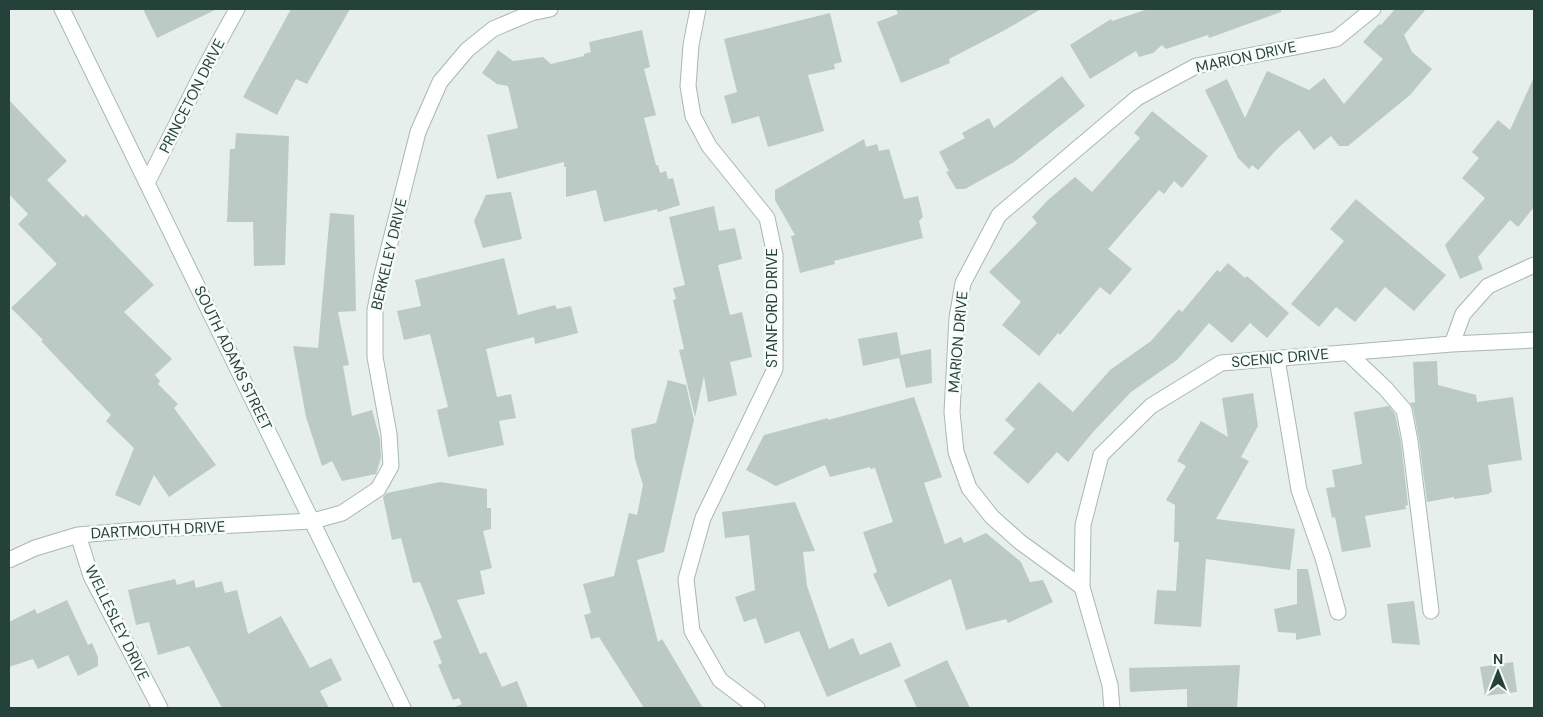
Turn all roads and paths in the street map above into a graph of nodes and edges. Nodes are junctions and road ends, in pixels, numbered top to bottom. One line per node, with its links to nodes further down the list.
1 (62, 9): 6 (street, SOUTH ADAMS STREET)
2 (237, 9): 6 (street, PRINCETON DRIVE)
3 (550, 9): 12 (street, BERKELEY DRIVE)
4 (698, 9): 20 (street, STANFORD DRIVE)
5 (1373, 9): 15 (street, MARION DRIVE)
6 (147, 183): 12 (street, SOUTH ADAMS STREET)
7 (1534, 265): 9 (street)
8 (1534, 340): 9 (street, SCENIC DRIVE)
9 (1452, 344): 10 (street, SCENIC DRIVE)
10 (1348, 353): 11 (street, SCENIC DRIVE); 16 (street)
11 (1277, 359): 15 (street, SCENIC DRIVE); 17 (street)
12 (313, 522): 13 (street, DARTMOUTH DRIVE); 19 (street, SOUTH ADAMS STREET)
13 (78, 535): 14 (street, DARTMOUTH DRIVE); 18 (street, WELLESLEY DRIVE)
14 (9, 560)
15 (1082, 587): 21 (street)
16 (1431, 611)
17 (1338, 612)
18 (160, 708)
19 (403, 708)
20 (757, 708)
21 (1112, 708)

